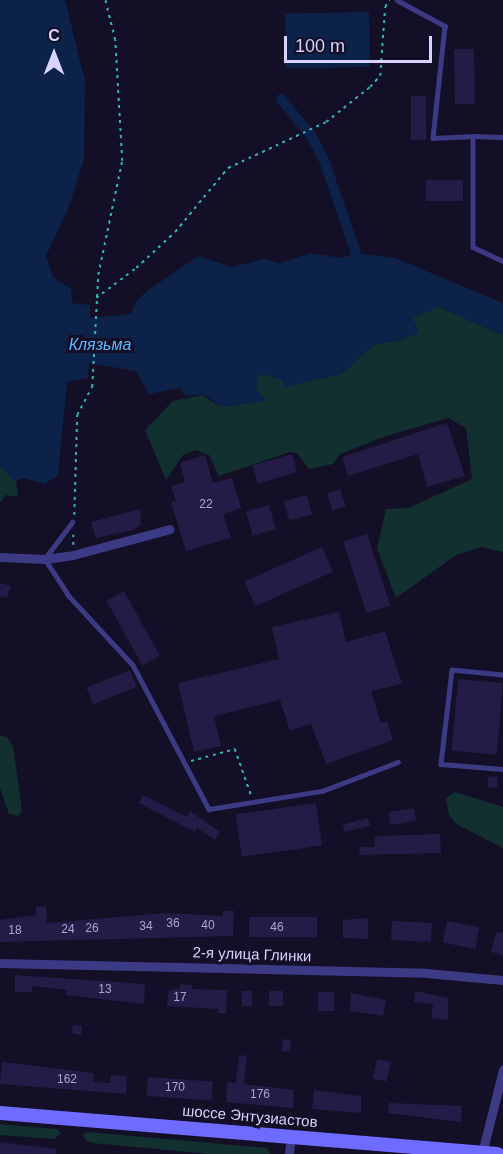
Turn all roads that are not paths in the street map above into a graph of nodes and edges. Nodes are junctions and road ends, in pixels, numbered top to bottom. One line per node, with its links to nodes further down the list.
1 (397, 0): 2 (lane)
2 (473, 136): 3 (lane); 4 (lane)
3 (503, 137)
4 (503, 261)
5 (73, 522): 8 (lane)
6 (170, 529): 8 (street)
7 (0, 557): 8 (street)
8 (45, 559): 10 (lane)
9 (503, 675): 11 (lane)
10 (398, 762)
11 (503, 769)
12 (0, 963): 13 (street, 2-я улица Глинки)
13 (503, 980)
14 (503, 1070): 17 (street)
15 (0, 1113): 16 (main road, шоссе Энтузиастов)
16 (291, 1135): 17 (main road, шоссе Энтузиастов); 18 (street)
17 (482, 1153): 19 (main road, шоссе Энтузиастов)
18 (289, 1154)
19 (497, 1154)

